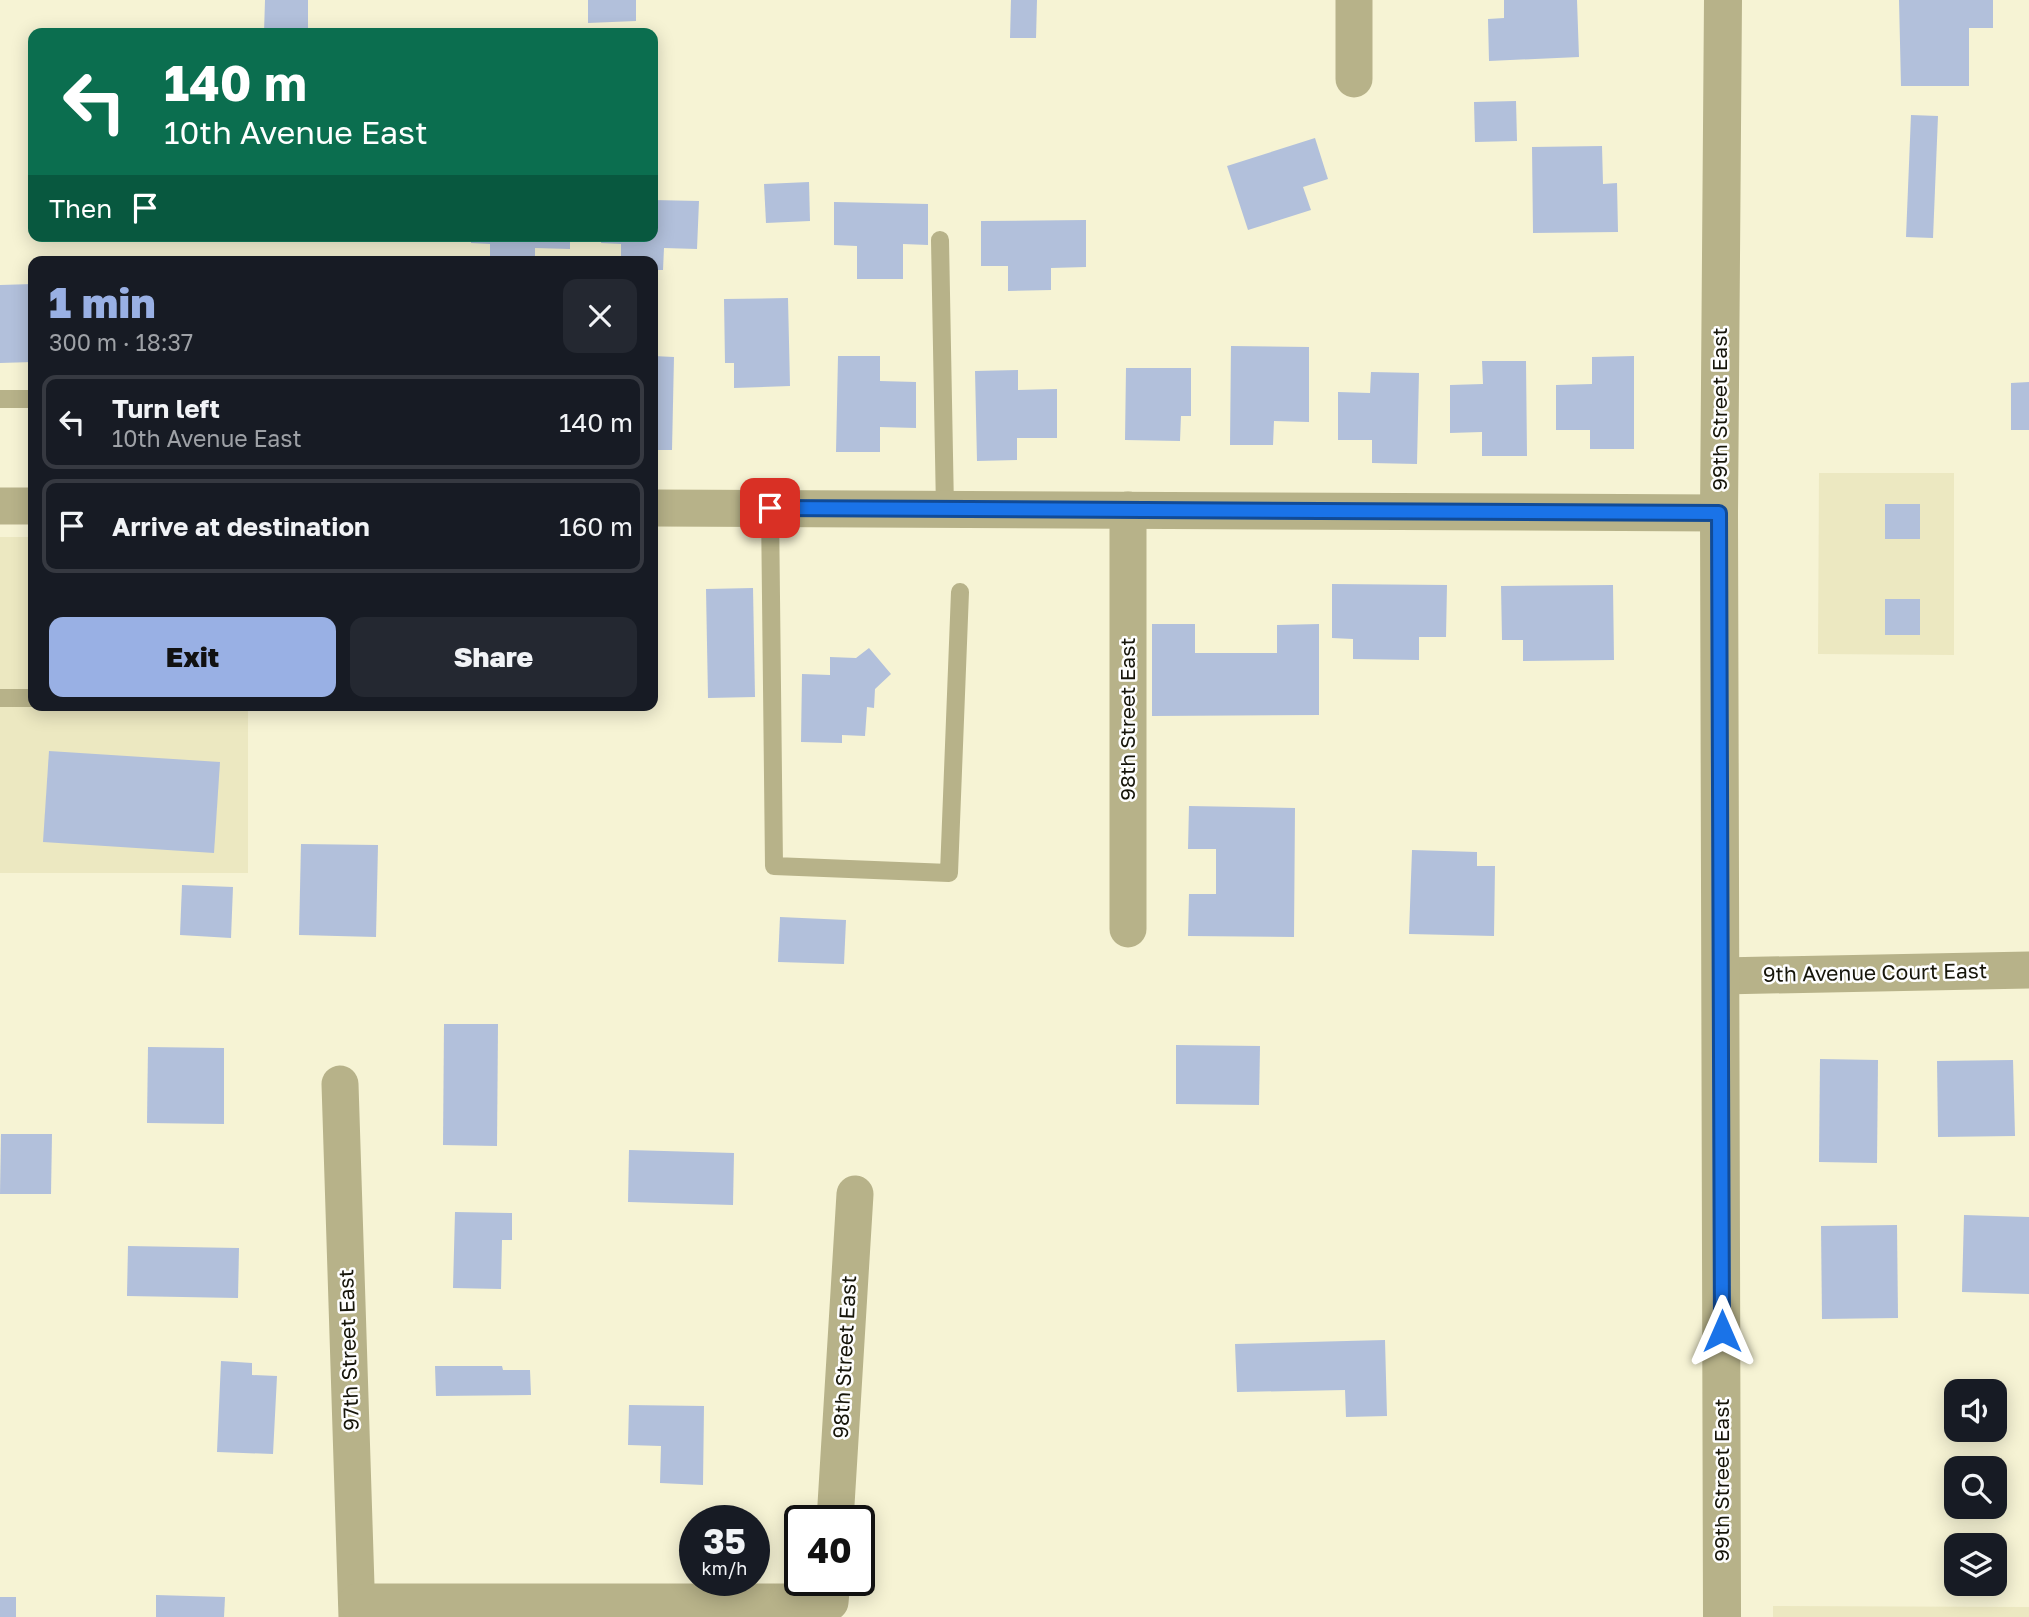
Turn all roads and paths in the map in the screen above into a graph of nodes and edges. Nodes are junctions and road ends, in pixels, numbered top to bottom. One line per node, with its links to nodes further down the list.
1 (1354, 0): 3 (street)
2 (1723, 0): 13 (street, 99th Street East)
3 (1354, 79)
4 (940, 240): 11 (lane)
5 (0, 399): 6 (lane)
6 (28, 399)
7 (0, 506): 8 (street)
8 (28, 506)
9 (658, 508): 10 (street)
10 (770, 508): 11 (street); 14 (lane)
11 (945, 509): 12 (street)
12 (1128, 510): 13 (street); 17 (street, 98th Street East)
13 (1719, 513): 19 (street, 99th Street East)
14 (960, 592)
15 (0, 698): 16 (lane)
16 (28, 698)
17 (1128, 929)
18 (2029, 970): 19 (street, 9th Avenue Court East)
19 (1721, 976): 25 (street, 99th Street East)
20 (340, 1084): 24 (street, 97th Street East)
21 (855, 1194): 22 (street, 98th Street East)
22 (836, 1505)
23 (784, 1593): 24 (street)
24 (357, 1609)
25 (1722, 1617)

